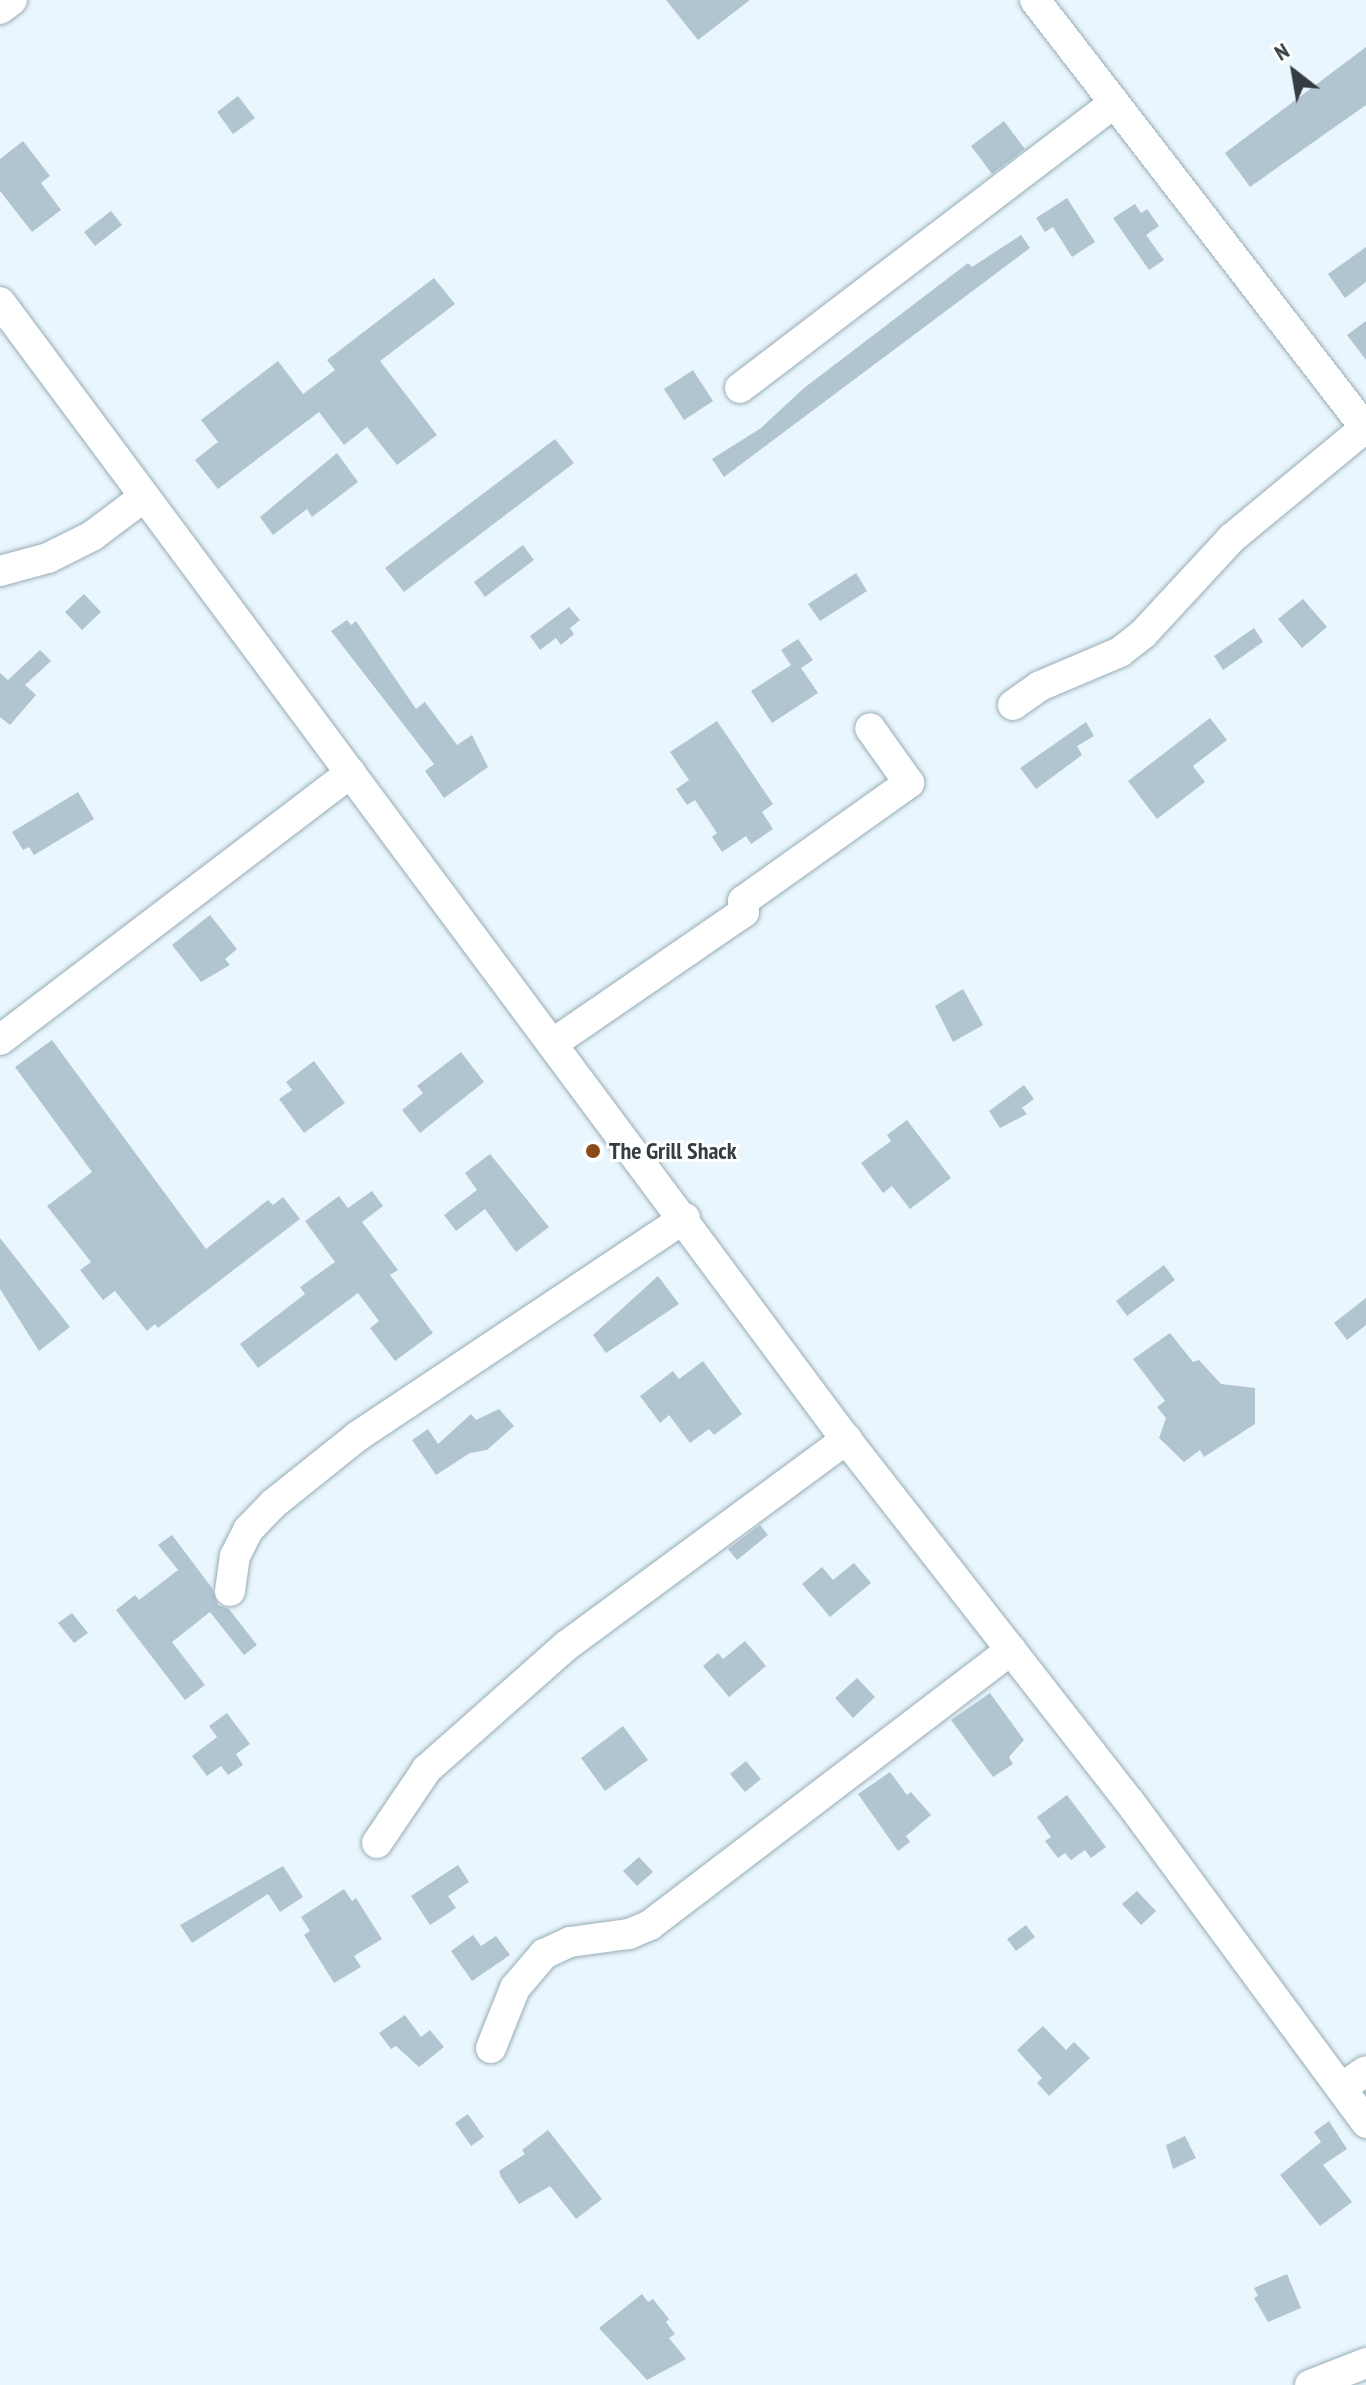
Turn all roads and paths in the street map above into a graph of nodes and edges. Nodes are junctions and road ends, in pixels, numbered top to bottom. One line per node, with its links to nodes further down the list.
1 (12, 0): 3 (street)
2 (1035, 0): 4 (street)
3 (0, 9)
4 (1113, 104): 6 (street); 7 (street)
5 (0, 302): 8 (street)
6 (740, 388)
7 (1366, 429): 10 (street)
8 (144, 497): 9 (street); 12 (street)
9 (0, 571)
10 (1013, 705)
11 (870, 728): 14 (street)
12 (351, 773): 13 (street); 14 (street)
13 (0, 1040)
14 (552, 1044): 15 (street)
15 (685, 1218): 16 (street); 17 (street)
16 (847, 1439): 18 (street); 19 (street)
17 (230, 1591)
18 (1011, 1650): 20 (street); 21 (street)
19 (377, 1843)
20 (491, 2048)
21 (1354, 2080): 22 (street)
22 (1366, 2123)
23 (1366, 2363): 24 (street)
24 (1310, 2385)

